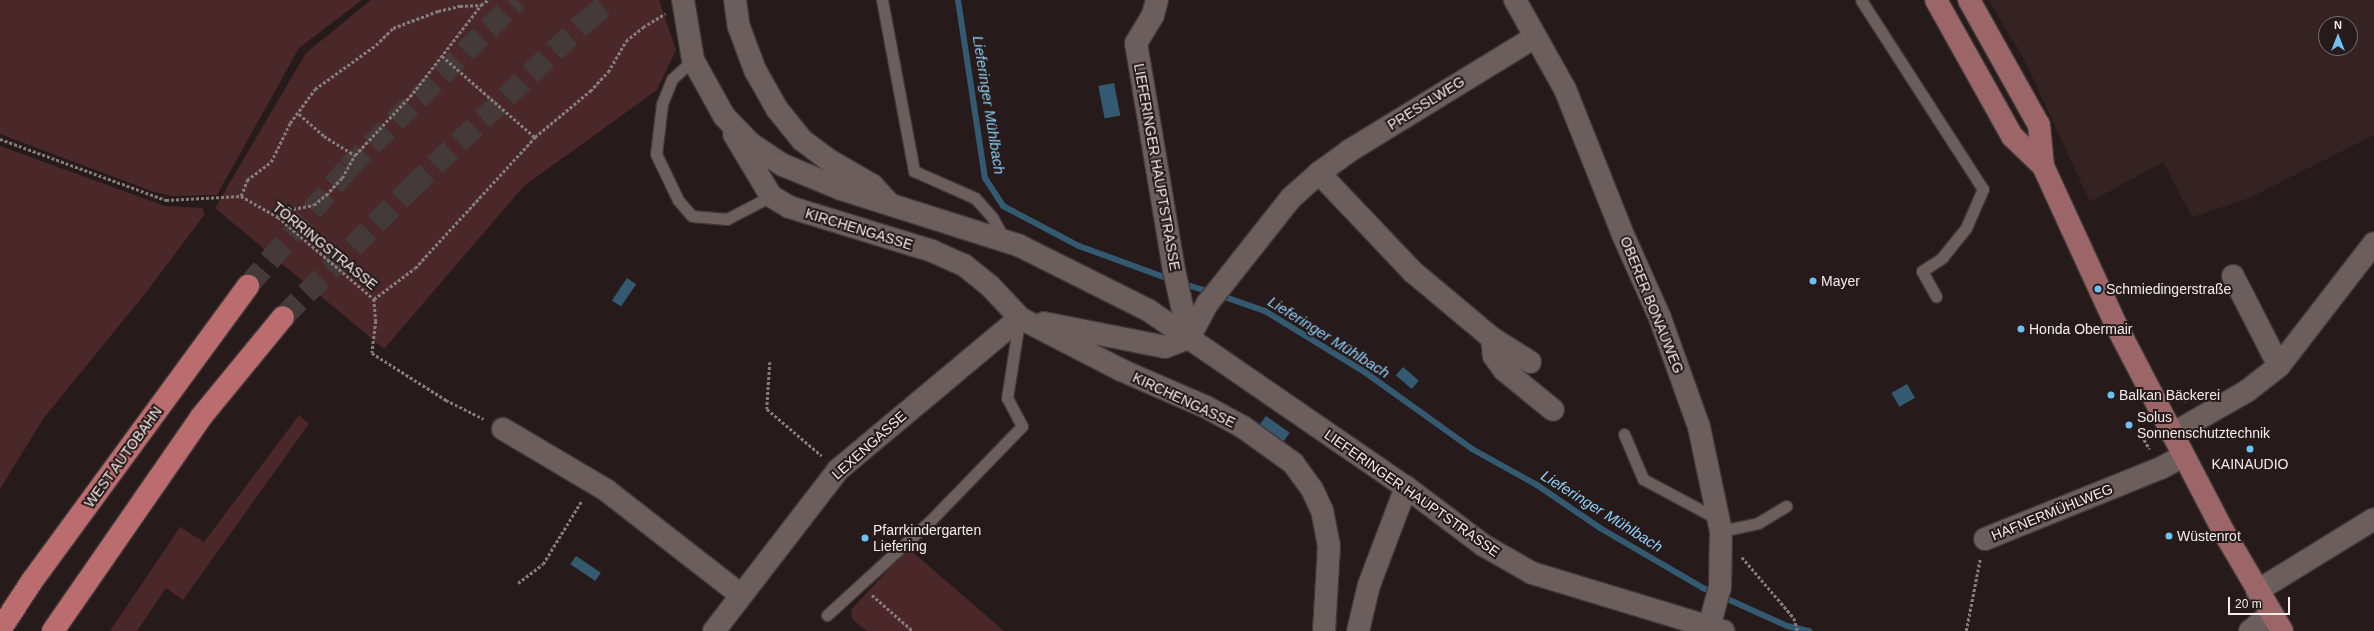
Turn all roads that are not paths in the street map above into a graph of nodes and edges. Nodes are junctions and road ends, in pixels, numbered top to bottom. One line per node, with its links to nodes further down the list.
1 (735, 0): 15 (street)
2 (882, 0): 16 (lane)
3 (1157, 0): 23 (street, LIEFERINGER HAUPTSTRASSE)
4 (1515, 0): 9 (street, OBERER BONAUWEG)
5 (1861, 0): 20 (lane)
6 (1936, 0): 12 (main road)
7 (1969, 0): 12 (main road)
8 (683, 2): 10 (street, LIEFERINGER HAUPTSTRASSE)
9 (1535, 36): 13 (street, PRESSLWEG); 35 (street, OBERER BONAUWEG)
10 (693, 60): 11 (street, LIEFERINGER HAUPTSTRASSE); 14 (lane)
11 (724, 116): 14 (street, KIRCHENGASSE); 15 (street, LIEFERINGER HAUPTSTRASSE)
12 (2043, 166): 30 (main road)
13 (1319, 173): 23 (street, PRESSLWEG); 24 (street)
14 (771, 196): 22 (street, KIRCHENGASSE)
15 (889, 204): 16 (street, LIEFERINGER HAUPTSTRASSE)
16 (1006, 240): 23 (street, LIEFERINGER HAUPTSTRASSE)
17 (2374, 243): 26 (street)
18 (2233, 276): 26 (street)
19 (248, 286): 42 (highway, WEST AUTOBAHN)
20 (1936, 296)
21 (283, 317): 43 (highway)
22 (1020, 318): 23 (street); 38 (street, LEXENGASSE); 39 (lane); 45 (street, KIRCHENGASSE)
23 (1189, 338): 32 (street, LIEFERINGER HAUPTSTRASSE)
24 (1492, 338): 25 (street); 27 (street)
25 (1530, 362)
26 (2279, 366): 30 (street)
27 (1553, 410)
28 (503, 429): 38 (street)
29 (1624, 434): 35 (lane)
30 (2172, 434): 31 (main road)
31 (2184, 456): 36 (street, HAFNERMÜHLWEG); 37 (main road)
32 (1406, 487): 41 (street, LIEFERINGER HAUPTSTRASSE); 46 (street)
33 (1786, 506): 35 (lane)
34 (2374, 519): 37 (street)
35 (1721, 526): 41 (street, OBERER BONAUWEG)
36 (1984, 539)
37 (2257, 591): 40 (main road)
38 (741, 595): 44 (street, LEXENGASSE)
39 (827, 614)
40 (2277, 623): 47 (street)
41 (1716, 629)
42 (0, 630)
43 (53, 631)
44 (714, 631)
45 (1324, 631)
46 (1358, 631)
47 (2250, 631)

